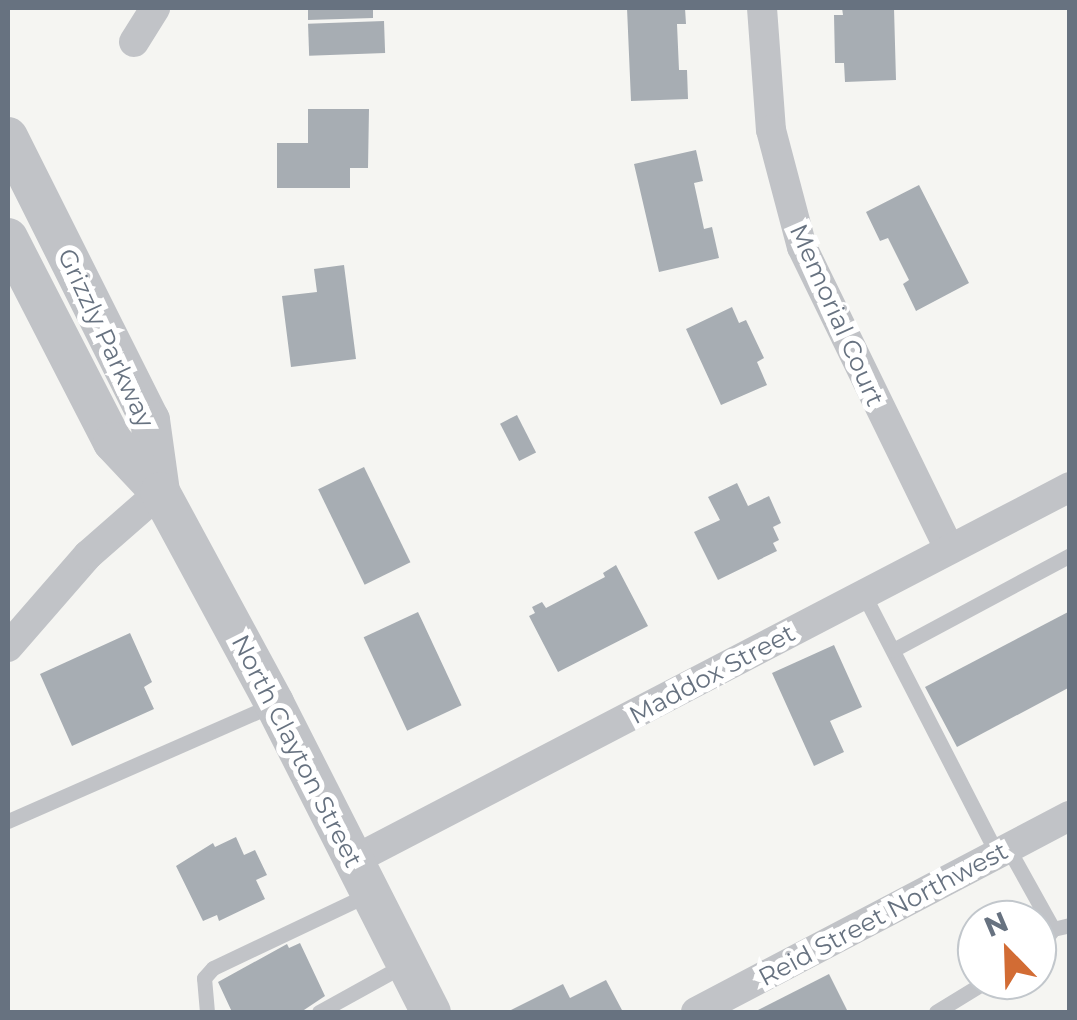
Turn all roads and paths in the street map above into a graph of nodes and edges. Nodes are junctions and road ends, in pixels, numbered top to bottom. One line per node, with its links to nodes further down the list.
1 (155, 8): 3 (street)
2 (762, 8): 8 (street, Memorial Court)
3 (134, 42)
4 (8, 137): 7 (street, Grizzly Parkway)
5 (8, 238): 7 (street, Grizzly Parkway)
6 (1070, 487): 8 (street, Maddox Street)
7 (160, 492): 11 (street); 13 (street, North Clayton Street)
8 (949, 548): 10 (street, Maddox Street)
9 (1070, 554): 12 (lane)
10 (864, 595): 12 (lane); 17 (street, Maddox Street)
11 (8, 647)
12 (892, 650): 16 (lane)
13 (274, 703): 15 (lane); 17 (street, North Clayton Street)
14 (1070, 816): 16 (street, Reid Street Northwest)
15 (8, 821)
16 (1002, 851): 18 (lane); 23 (street, Reid Street Northwest)
17 (362, 877): 19 (street, North Clayton Street); 20 (lane)
18 (1061, 927)
19 (406, 964): 21 (lane); 22 (street, North Clayton Street)
20 (207, 1012)
21 (319, 1012)
22 (431, 1012)
23 (696, 1012)

